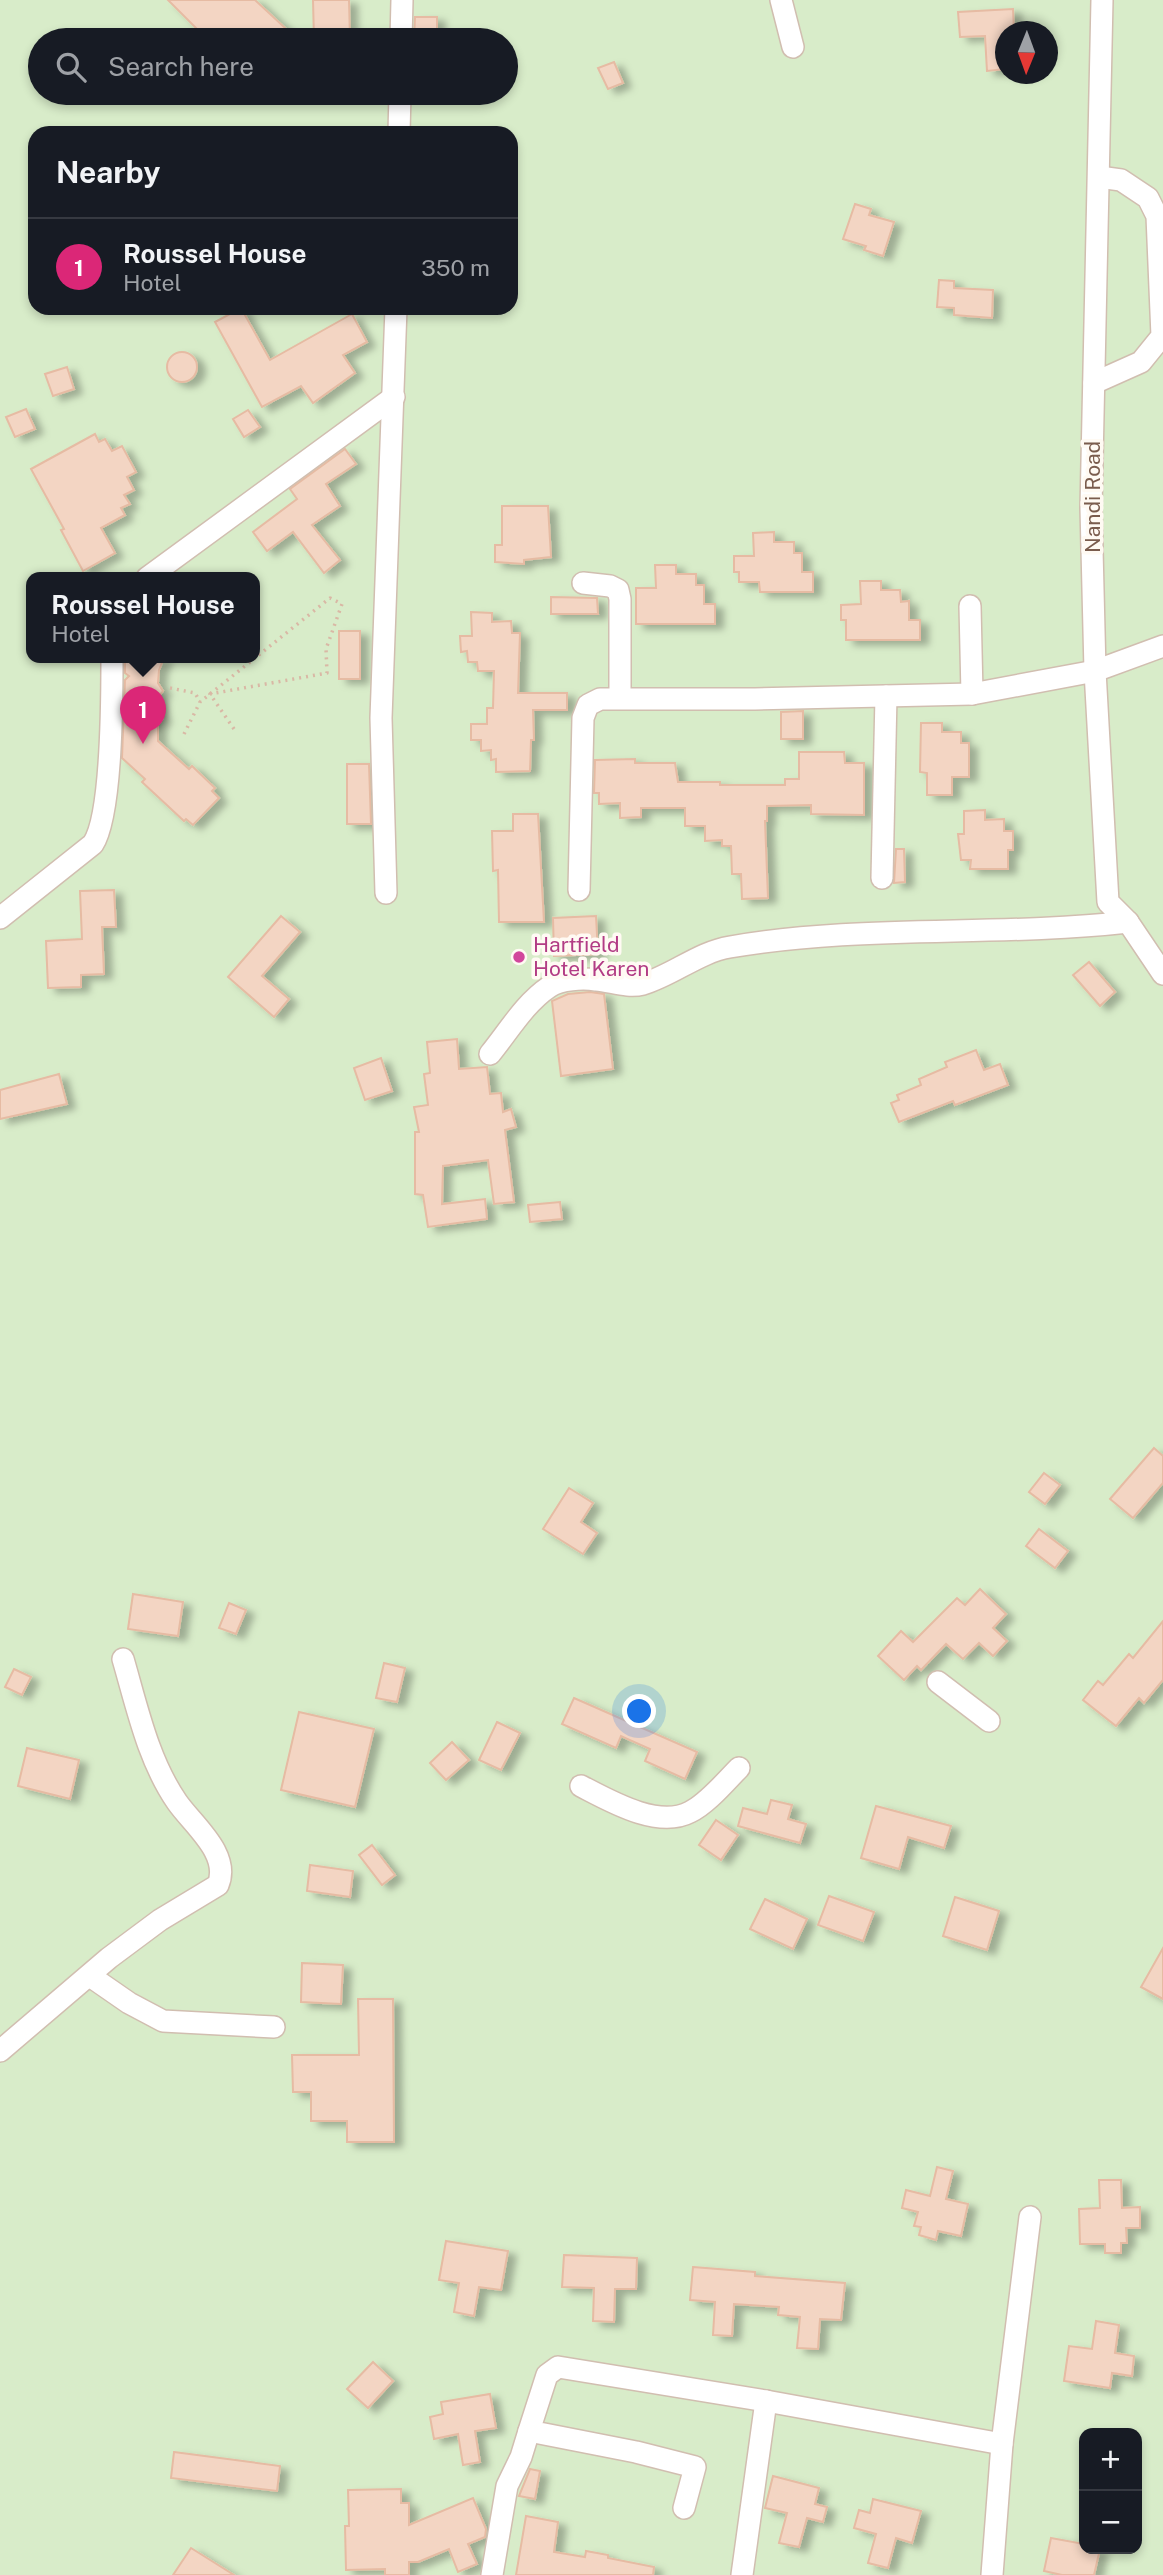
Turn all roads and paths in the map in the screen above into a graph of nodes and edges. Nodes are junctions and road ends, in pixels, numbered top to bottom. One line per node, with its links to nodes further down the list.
1 (402, 0): 4 (street)
2 (781, 0): 5 (street)
3 (1102, 0): 8 (street, Nandi Road)
4 (401, 28)
5 (793, 47)
6 (400, 105): 7 (street)
7 (399, 126)
8 (1099, 177): 10 (street, Nandi Road); 10 (street)
9 (396, 315): 11 (street)
10 (1094, 383): 19 (street, Nandi Road)
11 (394, 397): 12 (street); 30 (street)
12 (155, 572)
13 (583, 583): 24 (street)
14 (970, 606): 22 (street)
15 (1163, 646): 19 (street)
16 (260, 654): 21 (path)
17 (112, 663): 31 (street)
18 (249, 663): 21 (path)
19 (1095, 671): 22 (street); 32 (street, Nandi Road)
20 (170, 688): 25 (path)
21 (210, 694): 25 (path); 26 (path)
22 (972, 694): 23 (street)
23 (886, 696): 24 (street); 28 (street)
24 (620, 698): 29 (street)
25 (200, 702): 27 (path)
26 (234, 729)
27 (184, 734)
28 (882, 878)
29 (579, 890)
30 (386, 893)
31 (0, 918)
32 (1128, 922): 33 (street, Nandi Road); 34 (street)
33 (1163, 974)
34 (490, 1054)
35 (123, 1659): 40 (street)
36 (938, 1682): 37 (street)
37 (989, 1721)
38 (739, 1768): 39 (street)
39 (581, 1786)
40 (90, 1976): 41 (street); 42 (street)
41 (274, 2027)
42 (0, 2051)
43 (1030, 2217): 46 (street)
44 (766, 2401): 45 (street); 46 (street); 49 (street)
45 (528, 2431): 47 (street); 48 (street)
46 (1002, 2444): 50 (street)
47 (684, 2508)
48 (492, 2575)
49 (742, 2575)
50 (992, 2575)

